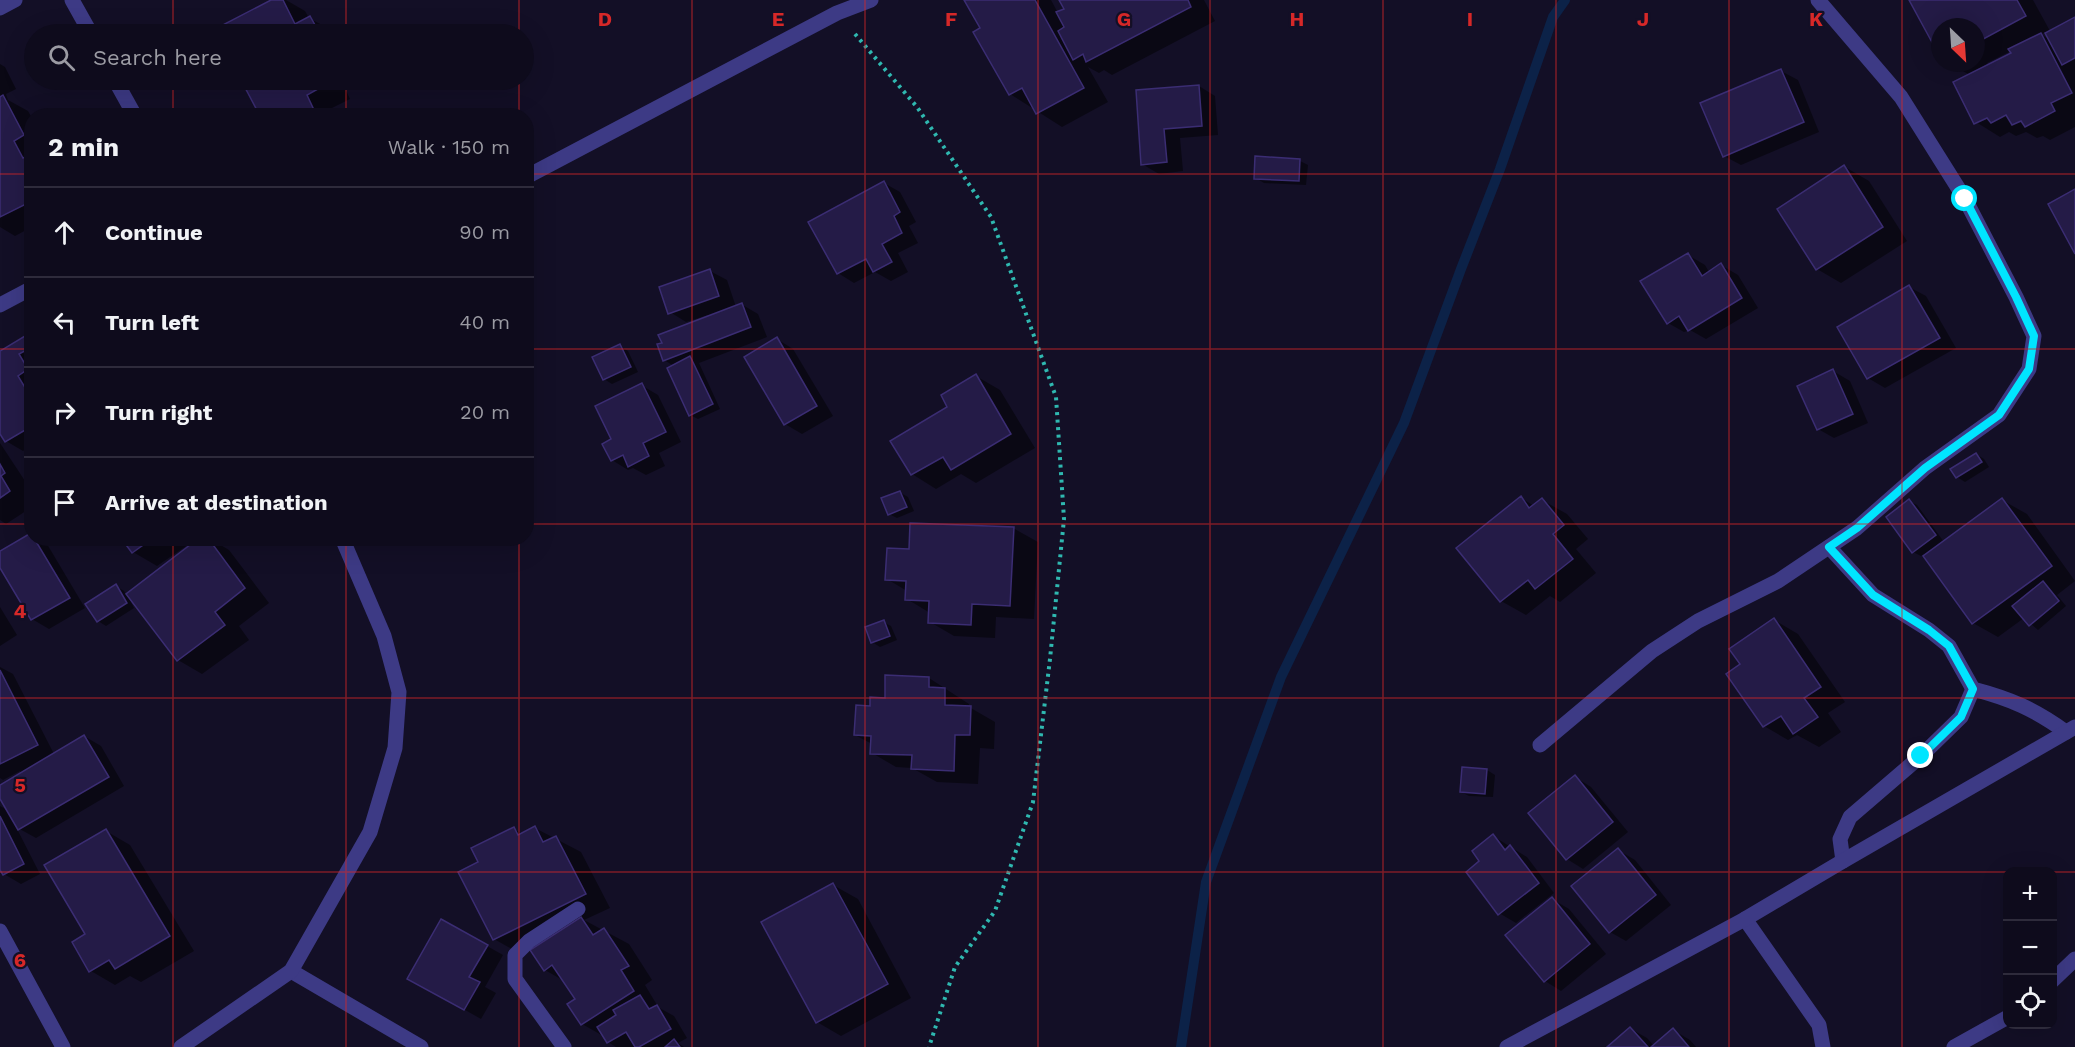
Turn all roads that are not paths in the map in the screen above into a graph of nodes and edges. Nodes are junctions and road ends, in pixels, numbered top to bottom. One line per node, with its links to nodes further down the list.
1 (15, 0): 5 (street)
2 (72, 0): 6 (street)
3 (872, 0): 9 (street)
4 (1818, 0): 13 (street)
5 (0, 8)
6 (85, 24)
7 (121, 90): 8 (street)
8 (131, 108)
9 (534, 173)
10 (24, 292): 11 (street)
11 (0, 305)
12 (345, 546): 22 (street)
13 (1829, 547): 14 (street); 16 (street)
14 (1973, 689): 15 (street); 17 (street)
15 (2071, 730): 17 (street)
16 (1540, 745)
17 (1843, 861): 19 (street)
18 (578, 909): 28 (street)
19 (1745, 919): 29 (street); 30 (street)
20 (0, 931): 25 (street)
21 (2075, 959): 23 (street)
22 (291, 971): 26 (street); 27 (street)
23 (2057, 976)
24 (2003, 1019): 31 (street)
25 (63, 1047)
26 (182, 1047)
27 (421, 1047)
28 (564, 1047)
29 (1507, 1047)
30 (1823, 1047)
31 (1954, 1047)

